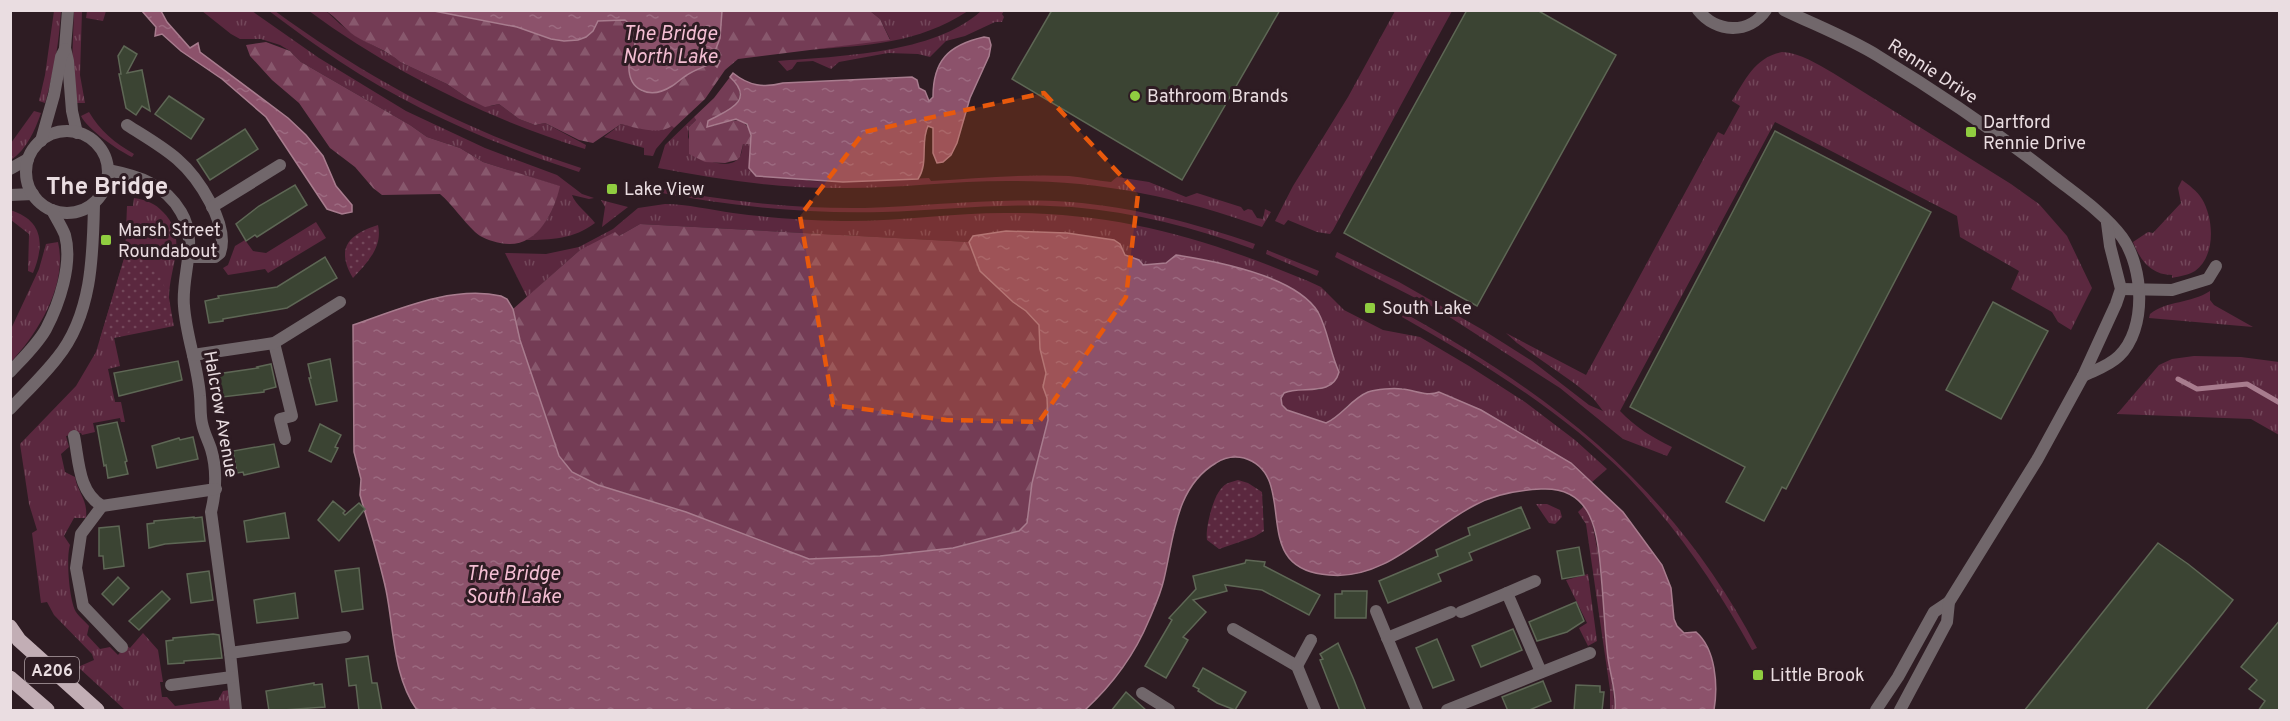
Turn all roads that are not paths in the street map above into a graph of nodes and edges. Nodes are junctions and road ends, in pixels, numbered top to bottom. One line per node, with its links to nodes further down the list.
1 (68, 10): 5 (street)
2 (1698, 10): 3 (street)
3 (1766, 10)
4 (1784, 10): 18 (street, Rennie Drive)
5 (65, 48): 7 (street); 8 (street)
6 (127, 124): 16 (street)
7 (77, 132): 8 (street); 12 (street)
8 (41, 141): 9 (street)
9 (28, 159): 11 (street); 13 (street)
10 (280, 165): 16 (street)
11 (10, 169)
12 (108, 170): 15 (street); 19 (street, Halcrow Avenue)
13 (33, 194): 14 (street); 17 (street)
14 (10, 195)
15 (94, 204): 17 (street); 28 (street)
16 (213, 207): 19 (street)
17 (52, 210): 26 (street)
18 (2107, 223): 21 (street); 22 (street, Rennie Drive)
19 (189, 257): 25 (street, Halcrow Avenue)
20 (2216, 266): 22 (street)
21 (2121, 289): 22 (street); 27 (street)
22 (2140, 289): 27 (street, Rennie Drive)
23 (340, 302): 24 (street)
24 (274, 343): 25 (street); 30 (street)
25 (193, 355): 31 (street, Halcrow Avenue)
26 (10, 372)
27 (2083, 376): 35 (street)
28 (10, 409)
29 (74, 436): 32 (street)
30 (285, 439)
31 (216, 489): 32 (street); 43 (street, Halcrow Avenue)
32 (102, 506): 42 (street)
33 (1535, 581): 34 (street)
34 (1507, 593): 40 (street); 46 (street)
35 (1949, 602): 59 (street); 60 (street)
36 (1376, 611): 40 (street)
37 (10, 627): 53 (main road, A206)
38 (1233, 629): 45 (street)
39 (345, 637): 43 (street)
40 (1387, 638): 57 (street)
41 (1311, 640): 45 (street)
42 (122, 647)
43 (230, 653): 48 (street, Halcrow Avenue)
44 (1590, 653): 46 (street)
45 (1297, 666): 56 (street)
46 (1541, 672): 51 (street)
47 (10, 678): 52 (main road, A206)
48 (232, 678): 49 (street); 54 (street, Halcrow Avenue)
49 (171, 685)
50 (1142, 693): 55 (street)
51 (1480, 705): 58 (street)
52 (47, 711)
53 (97, 711)
54 (236, 711)
55 (1169, 711)
56 (1315, 711)
57 (1417, 711)
58 (1447, 711)
59 (1876, 711)
60 (1900, 711)

